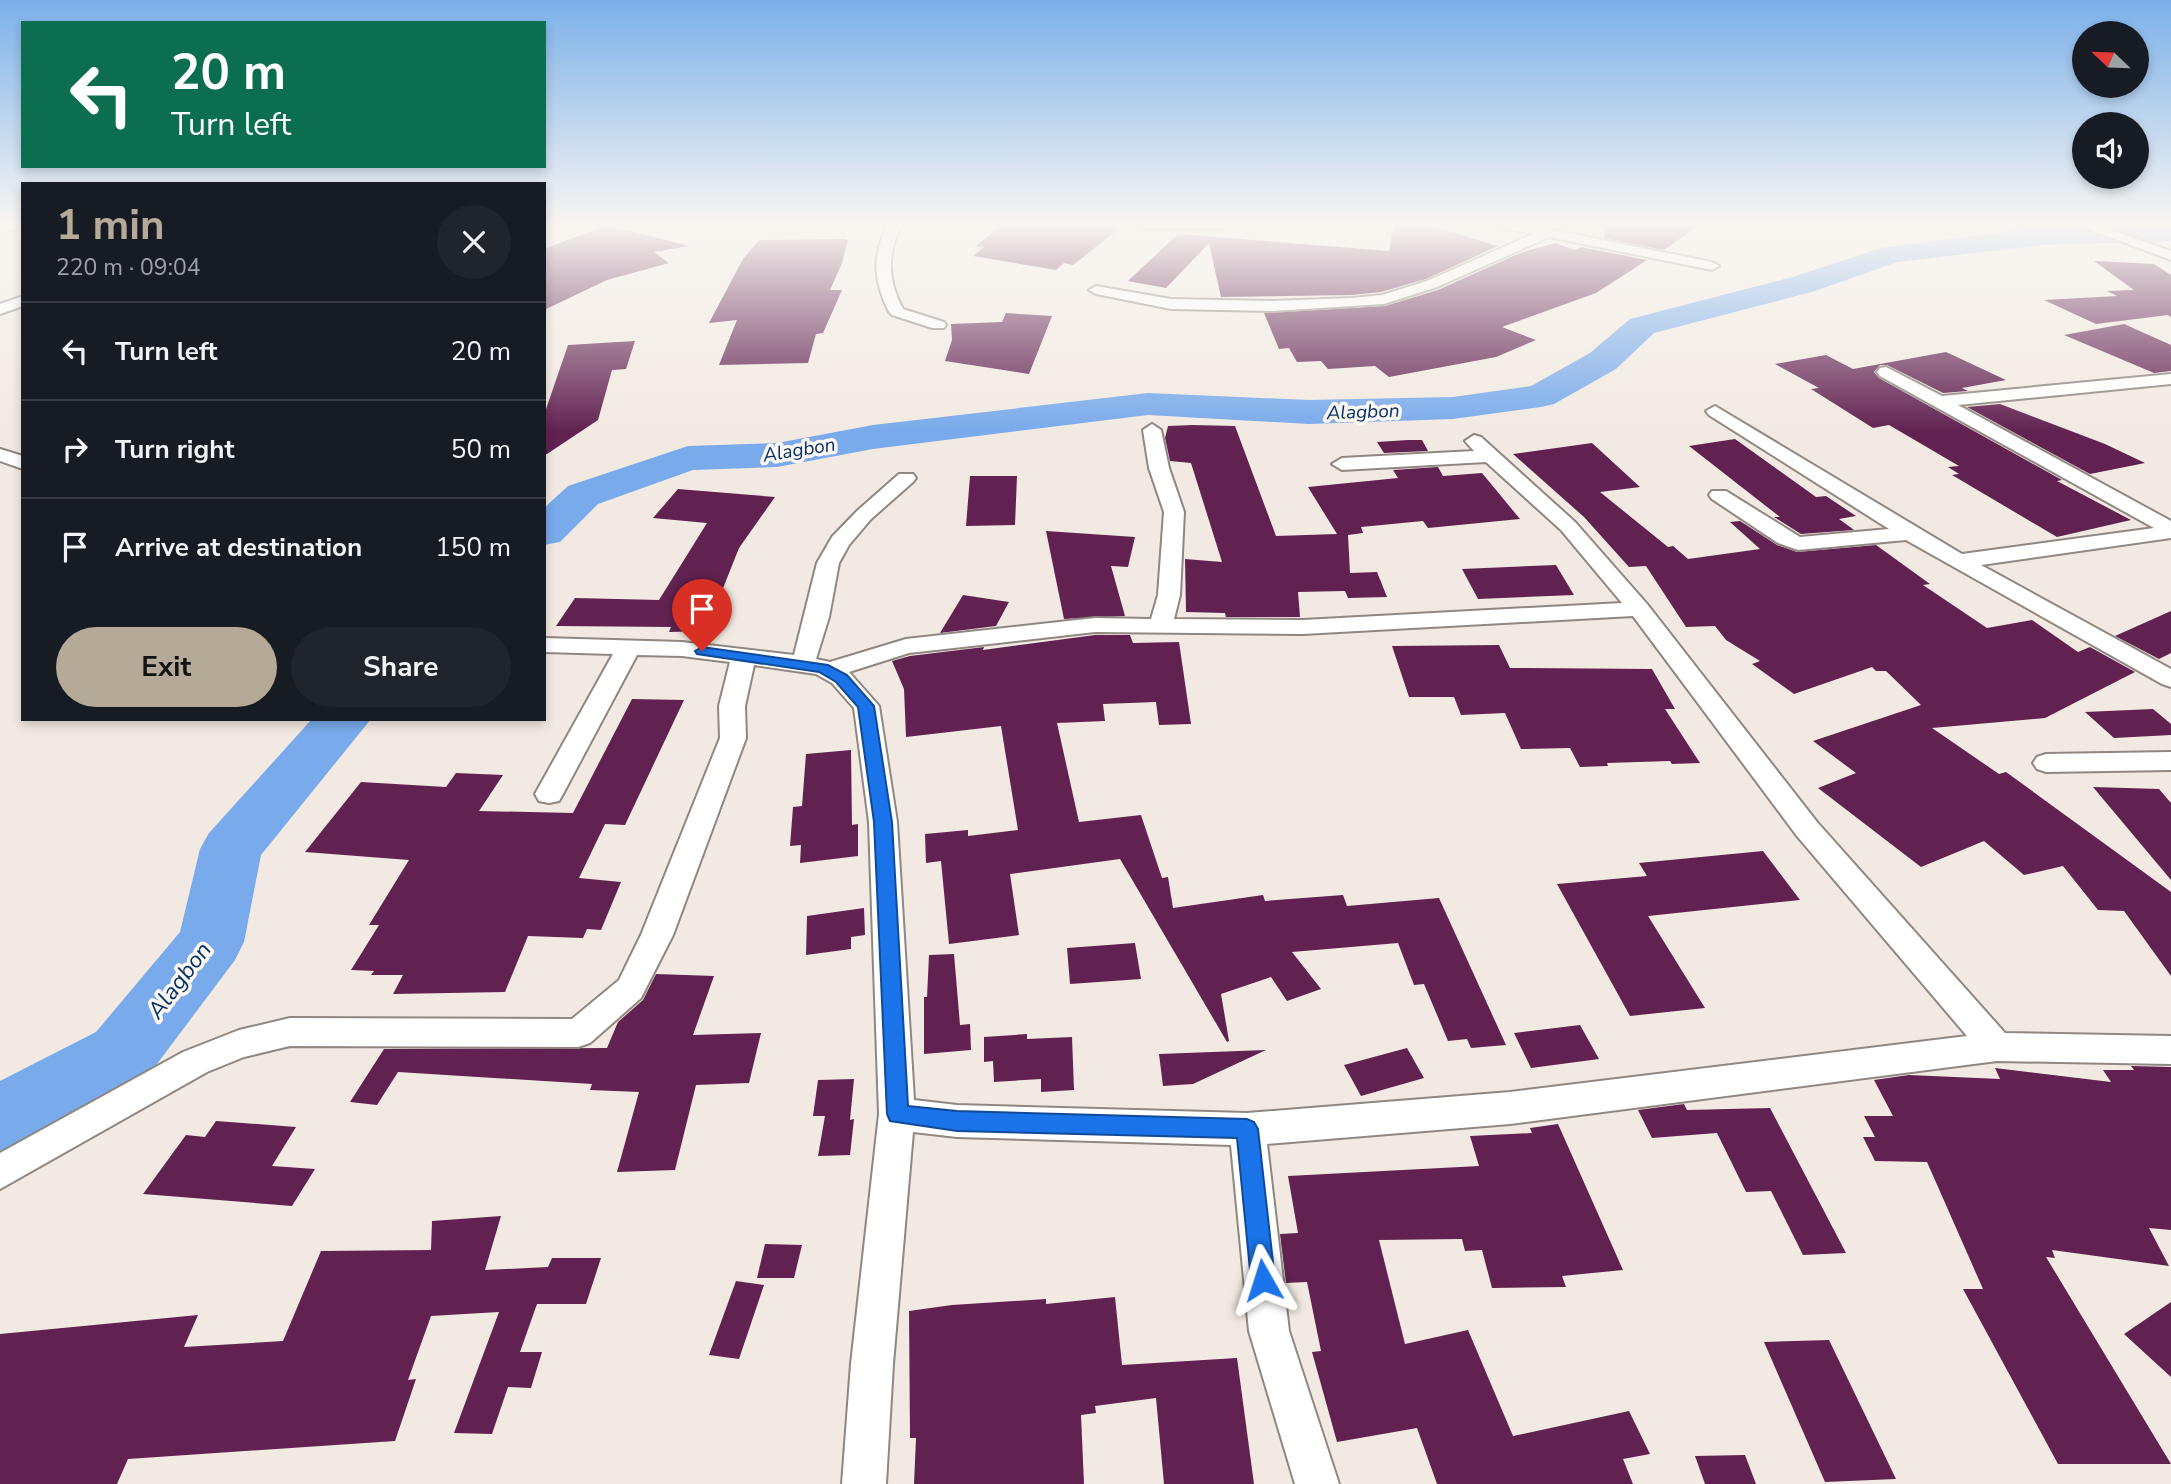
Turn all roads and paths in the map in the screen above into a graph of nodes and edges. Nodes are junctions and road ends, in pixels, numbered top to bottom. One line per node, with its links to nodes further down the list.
1 (886, 293): 6 (street)
2 (1113, 293): 3 (street)
3 (1402, 293)
4 (21, 301): 5 (street)
5 (0, 309)
6 (938, 325)
7 (1886, 372): 9 (street)
8 (2171, 379): 9 (street)
9 (1941, 401): 19 (street)
10 (1715, 411): 20 (street)
11 (1152, 430): 23 (street)
12 (1474, 440): 14 (street)
13 (0, 455): 15 (street)
14 (1491, 456): 16 (street); 22 (street)
15 (21, 462)
16 (1342, 464)
17 (906, 478): 27 (street)
18 (1719, 495): 20 (street)
19 (2171, 531): 21 (street)
20 (1910, 533): 21 (street)
21 (1959, 561): 28 (street)
22 (1639, 609): 23 (street); 32 (street)
23 (1161, 624): 27 (street)
24 (546, 645): 25 (street)
25 (629, 647): 26 (street); 31 (street)
26 (744, 656): 27 (street); 36 (street)
27 (816, 667): 34 (street)
28 (2171, 679)
29 (2171, 761): 30 (street)
30 (2046, 764)
31 (549, 794)
32 (1997, 1047): 33 (street); 35 (street)
33 (2171, 1050)
34 (897, 1114): 35 (street); 37 (street)
35 (1247, 1129): 38 (street)
36 (0, 1172)
37 (864, 1484)
38 (1317, 1484)

